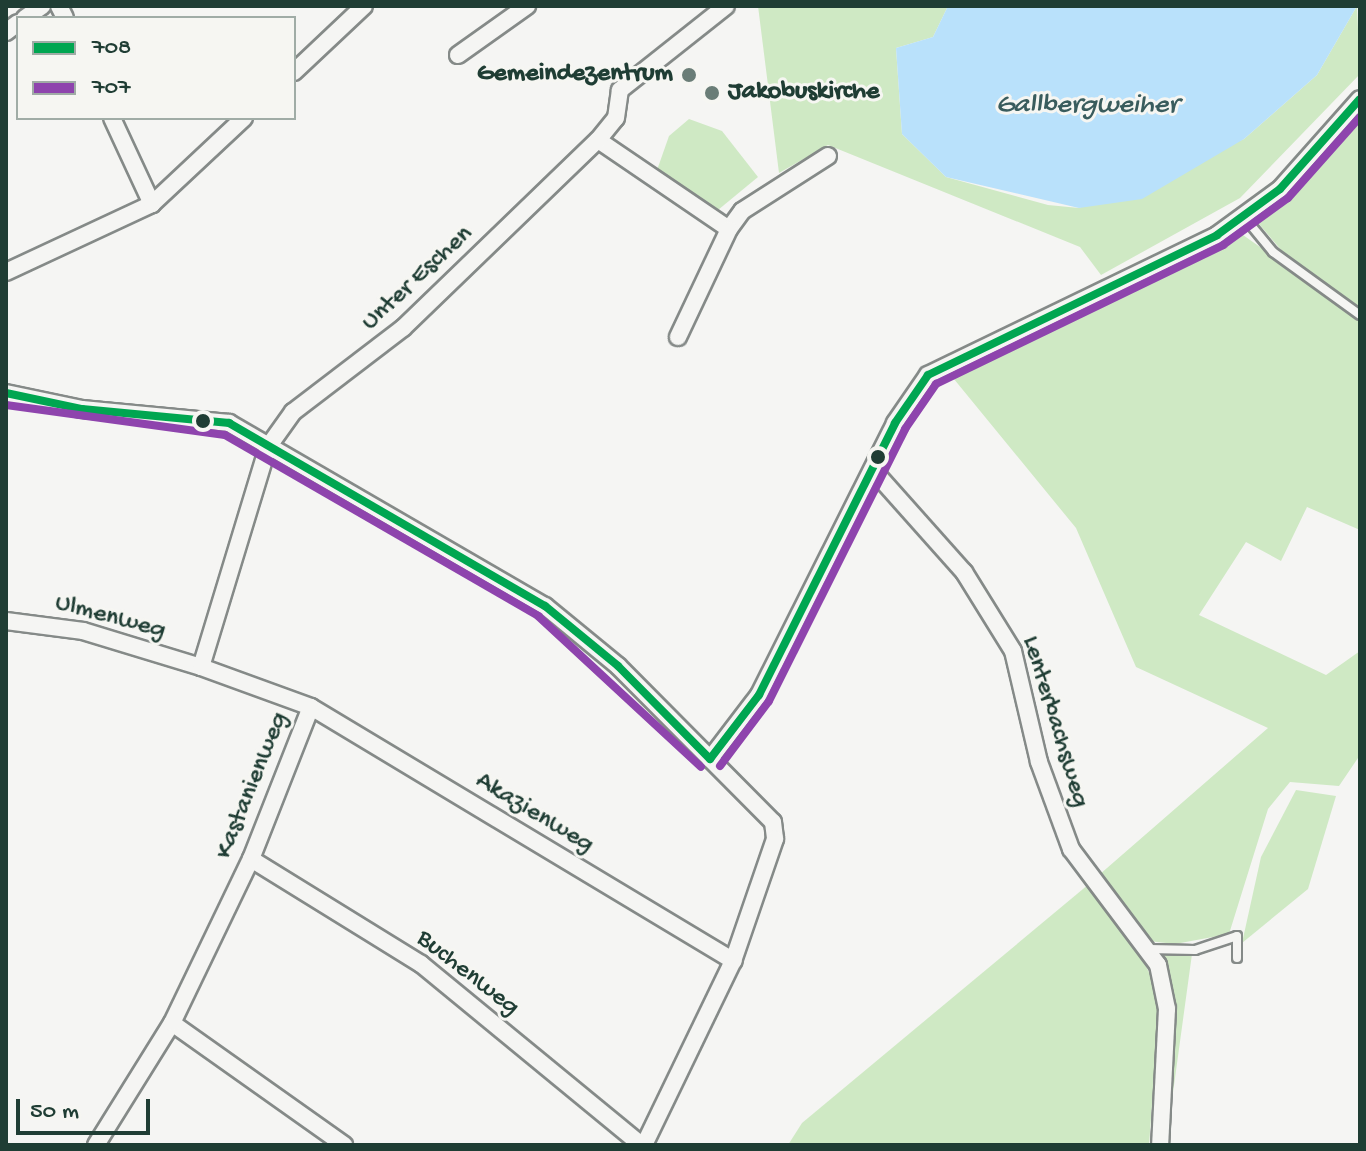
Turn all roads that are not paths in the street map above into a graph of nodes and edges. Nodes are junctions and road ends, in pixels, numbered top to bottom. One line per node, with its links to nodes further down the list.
1 (364, 6): 5 (street)
2 (527, 6): 4 (street)
3 (726, 6): 9 (street, Unter Eschen)
4 (458, 55)
5 (296, 70)
6 (1360, 99): 12 (street)
7 (113, 120): 11 (street)
8 (242, 120): 11 (street)
9 (598, 140): 13 (street); 18 (street, Unter Eschen)
10 (828, 156): 13 (street)
11 (152, 204): 14 (street)
12 (1245, 218): 15 (lane); 19 (street)
13 (729, 229): 16 (street)
14 (6, 272)
15 (1360, 315)
16 (678, 337)
17 (6, 393): 18 (street)
18 (268, 447): 21 (street); 23 (street)
19 (873, 470): 23 (street); 25 (street, Lenterbachsweg)
20 (6, 621): 21 (street, Ulmenweg)
21 (201, 667): 22 (street, Kastanienweg)
22 (311, 707): 24 (street, Kastanienweg); 27 (street, Akazienweg)
23 (710, 759): 27 (street)
24 (251, 859): 28 (street, Kastanienweg); 31 (street, Buchenweg)
25 (1148, 949): 26 (lane); 32 (street, Lenterbachsweg)
26 (1237, 958)
27 (733, 961): 31 (street)
28 (172, 1023): 29 (street, Kastanienweg); 30 (street)
29 (96, 1145)
30 (344, 1145)
31 (643, 1145)
32 (1160, 1145)

